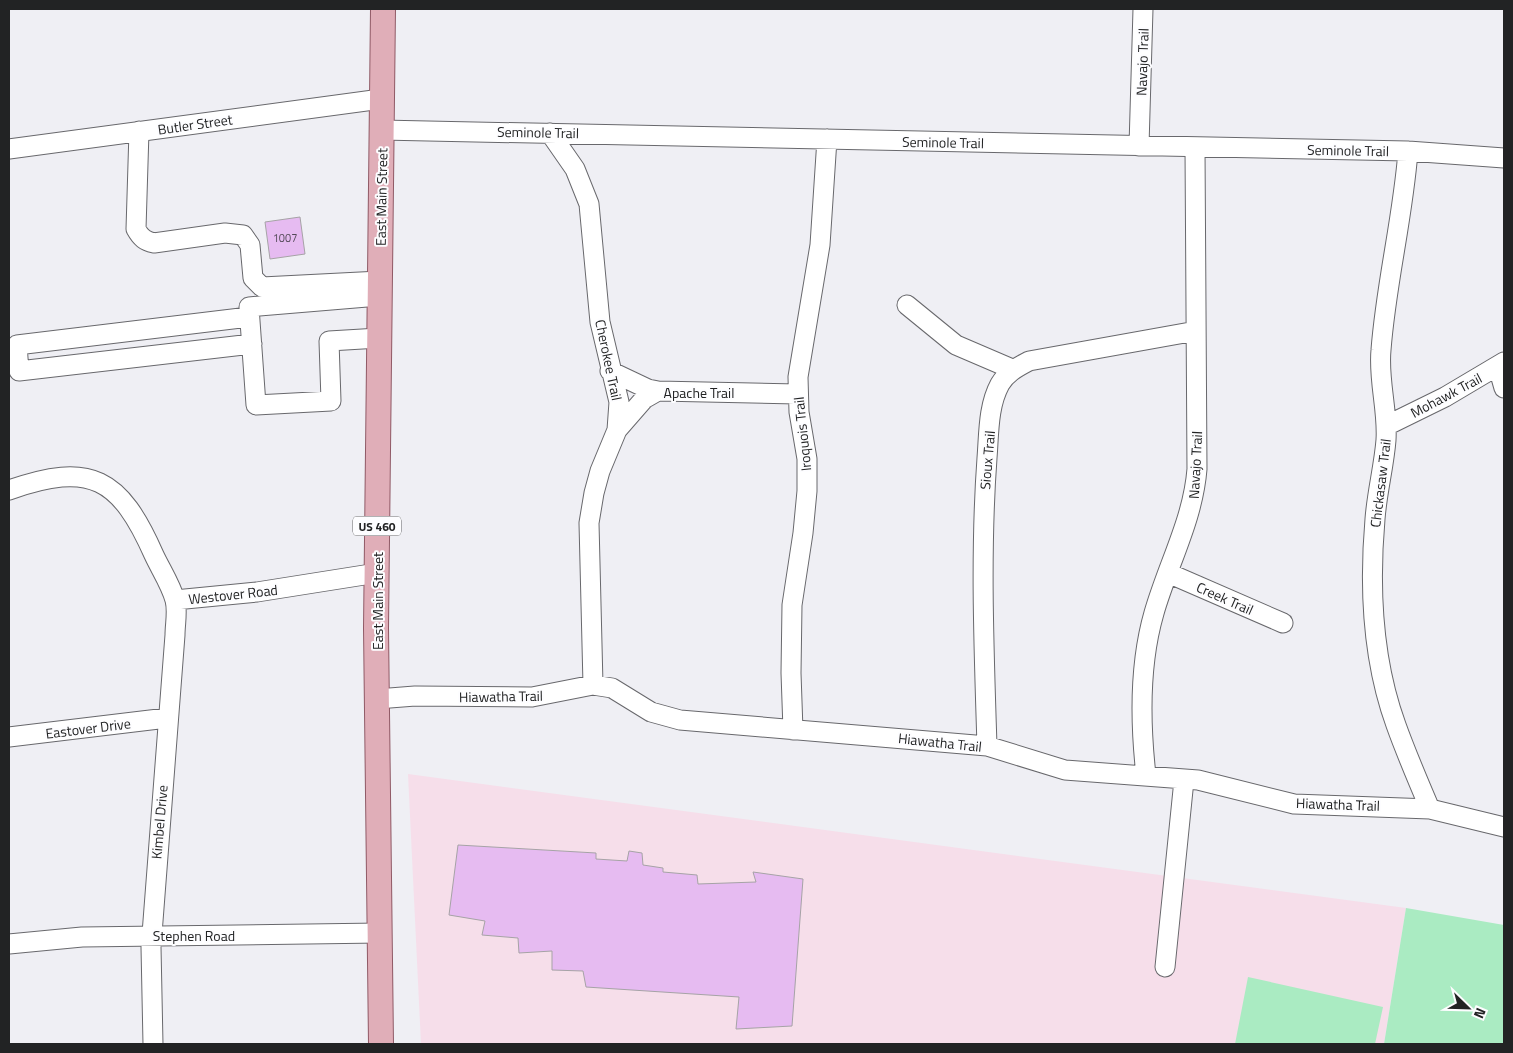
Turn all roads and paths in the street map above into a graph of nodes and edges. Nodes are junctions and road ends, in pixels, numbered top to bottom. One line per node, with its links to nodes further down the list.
1 (382, 9): 3 (main road, East Main Street / US 460)
2 (1143, 9): 8 (street, Navajo Trail)
3 (381, 99): 4 (main road, East Main Street / US 460); 5 (street, Butler Street)
4 (382, 130): 6 (street, Seminole Trail); 13 (main road, East Main Street / US 460)
5 (139, 132): 10 (street, Butler Street); 13 (street)
6 (550, 132): 7 (street, Seminole Trail); 21 (street, Cherokee Trail)
7 (827, 139): 8 (street, Seminole Trail); 24 (street, Iroquois Trail)
8 (1139, 146): 9 (street, Seminole Trail)
9 (1195, 148): 11 (street, Seminole Trail); 16 (street, Navajo Trail)
10 (9, 149)
11 (1408, 151): 12 (street, Seminole Trail); 25 (street, Chickasaw Trail)
12 (1504, 158)
13 (380, 289): 15 (street); 17 (main road, East Main Street / US 460)
14 (907, 305): 20 (street)
15 (250, 317): 18 (street); 18 (street)
16 (1196, 331): 20 (street); 29 (street, Navajo Trail)
17 (379, 338): 18 (street); 28 (main road, East Main Street / US 460)
18 (252, 344)
19 (1501, 365): 22 (street); 25 (street, Mohawk Trail)
20 (1012, 369): 37 (street, Sioux Trail)
21 (610, 371): 23 (street); 26 (street, Cherokee Trail)
22 (1504, 388)
23 (658, 391): 24 (street, Apache Trail); 26 (street, Apache Trail)
24 (798, 394): 35 (street, Iroquois Trail)
25 (1386, 426): 40 (street, Chickasaw Trail)
26 (617, 430): 32 (street, Cherokee Trail)
27 (9, 490): 30 (street, Westover Road)
28 (377, 573): 30 (street, Westover Road); 33 (main road, East Main Street / US 460)
29 (1168, 573): 31 (street, Creek Trail); 38 (street, Navajo Trail)
30 (175, 600): 34 (street, Kimbel Drive)
31 (1283, 623)
32 (593, 685): 33 (street, Hiawatha Trail); 35 (street, Hiawatha Trail)
33 (377, 699): 42 (main road, East Main Street / US 460)
34 (167, 718): 36 (street, Eastover Drive); 43 (street, Kimbel Drive)
35 (793, 730): 37 (street, Hiawatha Trail)
36 (9, 737)
37 (987, 746): 38 (street, Hiawatha Trail)
38 (1146, 775): 39 (street, Hiawatha Trail)
39 (1184, 780): 40 (street, Hiawatha Trail); 45 (street)
40 (1430, 809): 41 (street, Hiawatha Trail)
41 (1504, 827)
42 (380, 933): 43 (street, Stephen Road); 47 (main road, East Main Street / US 460)
43 (151, 935): 44 (street, Stephen Road); 46 (street, Kimbel Drive)
44 (9, 944)
45 (1165, 967)
46 (153, 1044)
47 (381, 1044)

